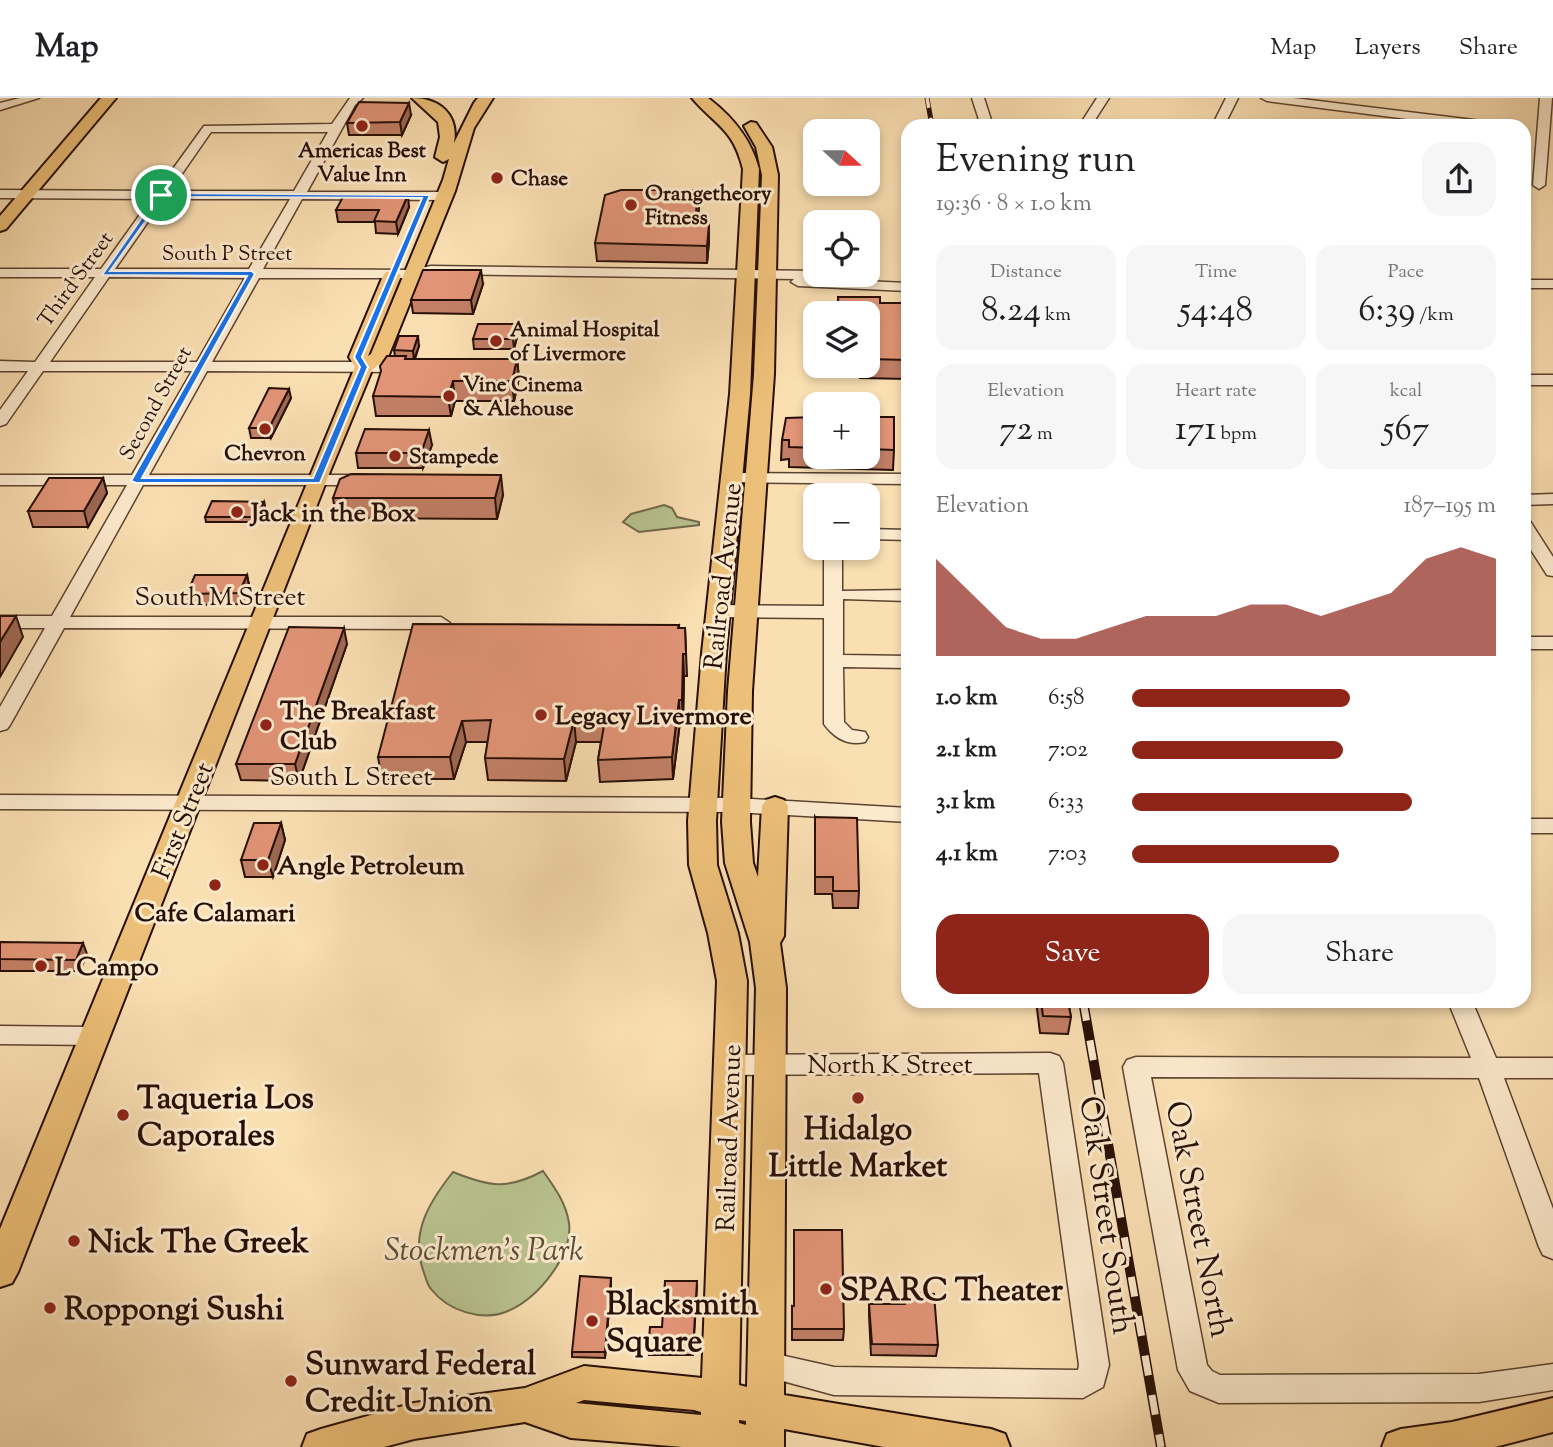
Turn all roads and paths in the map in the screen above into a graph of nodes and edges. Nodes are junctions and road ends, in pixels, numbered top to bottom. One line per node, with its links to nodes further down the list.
1 (33, 98): 14 (street)
2 (109, 98): 26 (main road)
3 (419, 98): 13 (main road)
4 (486, 98): 20 (main road, First Street)
5 (699, 98): 38 (main road, Railroad Avenue)
6 (719, 98): 39 (main road, Railroad Avenue)
7 (978, 98): 15 (street)
8 (1103, 98): 16 (street)
9 (1232, 98): 17 (street)
10 (1267, 98): 18 (street)
11 (1546, 98): 21 (street)
12 (352, 100): 19 (street, Second Street)
13 (441, 105): 20 (main road); 29 (main road)
14 (0, 107)
15 (985, 119)
16 (1090, 119)
17 (1222, 119)
18 (1434, 119)
19 (335, 128): 27 (street, Third Street); 28 (street, Second Street)
20 (464, 133): 30 (main road, First Street)
21 (1543, 133): 23 (street)
22 (1531, 185): 23 (street)
23 (1539, 185): 24 (street)
24 (1553, 185)
25 (0, 194): 26 (street)
26 (28, 194): 27 (street); 32 (main road)
27 (161, 195): 28 (street); 35 (street, Third Street)
28 (299, 195): 29 (street); 36 (street, Second Street)
29 (426, 195): 30 (street); 31 (main road)
30 (445, 195): 33 (main road, First Street)
31 (419, 211)
32 (0, 226)
33 (401, 268): 36 (street, South P Street); 38 (street, South P Street); 48 (main road, First Street)
34 (0, 273): 35 (street, South P Street)
35 (105, 273): 36 (street, South P Street); 46 (street, Third Street)
36 (252, 274): 47 (street, Second Street)
37 (803, 276): 39 (street)
38 (746, 277): 39 (street, South P Street); 53 (main road, Railroad Avenue)
39 (768, 277): 44 (street); 54 (main road, Railroad Avenue)
40 (880, 277): 41 (street)
41 (901, 278)
42 (1531, 284): 43 (street)
43 (1553, 284)
44 (901, 286)
45 (0, 366): 46 (street)
46 (39, 366): 47 (street); 52 (street, Third Street)
47 (200, 367): 48 (street); 57 (street, Second Street)
48 (364, 367): 49 (street); 58 (main road, First Street)
49 (419, 367)
50 (1531, 380): 51 (street)
51 (1553, 380)
52 (0, 421)
53 (732, 478): 54 (street); 71 (main road, Railroad Avenue)
54 (757, 478): 60 (street); 72 (main road, Railroad Avenue)
55 (0, 480): 57 (street)
56 (901, 480): 61 (street)
57 (136, 481): 58 (street); 75 (street, Second Street)
58 (317, 481): 59 (street); 76 (main road, First Street)
59 (386, 481)
60 (803, 483)
61 (871, 483)
62 (1553, 499): 63 (street)
63 (1531, 500)
64 (880, 534): 65 (street)
65 (901, 535)
66 (1531, 536): 68 (street)
67 (833, 560): 73 (street)
68 (1553, 571)
69 (849, 595): 70 (street)
70 (901, 595)
71 (718, 611): 72 (street); 86 (main road, Railroad Avenue)
72 (746, 611): 73 (street); 87 (main road, Railroad Avenue)
73 (832, 612): 80 (street)
74 (0, 621): 75 (street, South M Street)
75 (57, 622): 76 (street, South M Street); 82 (street, Second Street)
76 (260, 622): 77 (street, South M Street); 85 (main road, First Street)
77 (441, 623)
78 (1531, 642): 79 (street)
79 (1553, 643)
80 (833, 661): 81 (street); 83 (street)
81 (901, 662)
82 (0, 725)
83 (858, 737)
84 (0, 802): 85 (street, South L Street)
85 (190, 803): 86 (street, South L Street); 95 (main road, First Street)
86 (703, 805): 87 (street, South L Street); 98 (main road, Railroad Avenue)
87 (736, 805): 88 (street, South L Street); 92 (main road, Railroad Avenue)
88 (775, 806): 89 (street, South L Street); 92 (main road)
89 (901, 815)
90 (1531, 826): 91 (street)
91 (1553, 826)
92 (769, 965): 97 (main road, Railroad Avenue)
93 (1463, 1008): 99 (street)
94 (0, 1035): 95 (street)
95 (94, 1035): 102 (main road, First Street)
96 (1050, 1063): 97 (street, North K Street); 103 (street, Oak Street South)
97 (770, 1064): 98 (street, North K Street); 103 (main road, Railroad Avenue)
98 (730, 1065): 105 (main road, Railroad Avenue)
99 (1488, 1068): 100 (street); 101 (street); 104 (street, Oak Street North)
100 (1553, 1068)
101 (1553, 1247)
102 (0, 1272)
103 (767, 1365): 107 (main road, Railroad Avenue)
104 (1553, 1377)
105 (720, 1398): 106 (main road); 107 (main road); 109 (main road, Railroad Avenue)
106 (526, 1405): 109 (main road); 110 (main road)
107 (767, 1408): 111 (main road, Railroad Avenue); 112 (main road)
108 (1553, 1415): 113 (main road)
109 (719, 1442): 111 (main road)
110 (321, 1447)
111 (764, 1447)
112 (991, 1447)
113 (1401, 1447)

